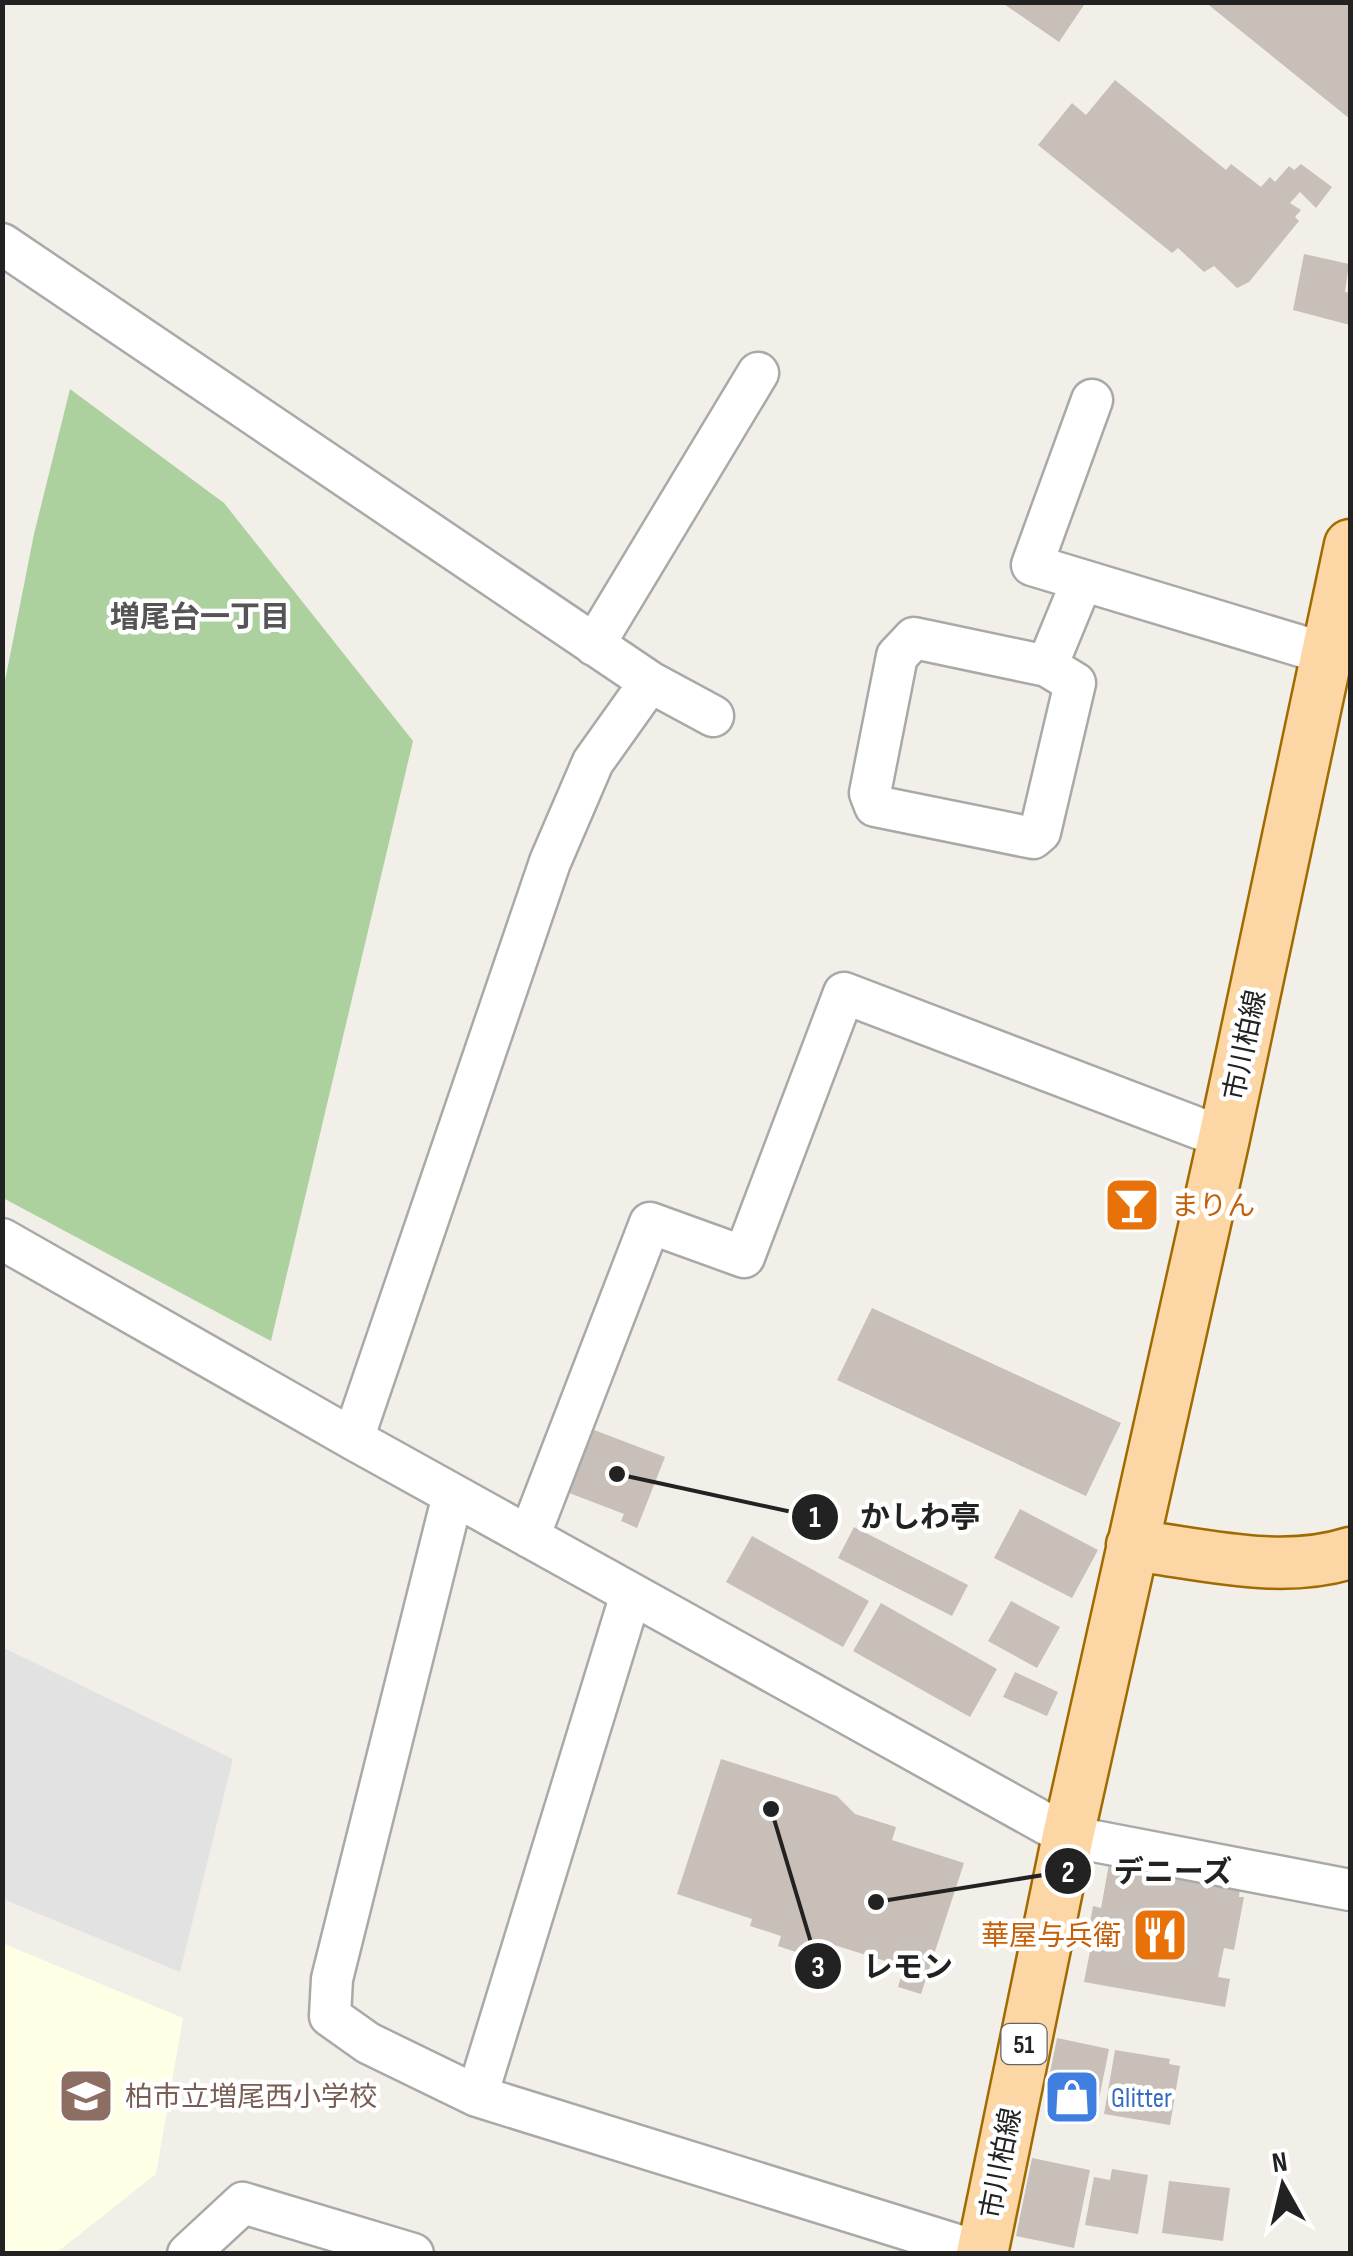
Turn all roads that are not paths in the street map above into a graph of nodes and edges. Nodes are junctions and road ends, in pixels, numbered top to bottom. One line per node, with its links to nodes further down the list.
1 (2, 244): 6 (street)
2 (758, 373): 6 (street)
3 (1092, 400): 5 (street)
4 (1350, 545): 7 (main road, 市川柏線 / 51)
5 (1082, 581): 7 (street); 8 (street)
6 (594, 644): 9 (street)
7 (1327, 654): 11 (main road, 市川柏線 / 51)
8 (1047, 666): 8 (street)
9 (650, 682): 10 (street); 13 (street)
10 (714, 716)
11 (1224, 1138): 15 (street); 16 (main road, 市川柏線 / 51)
12 (2, 1239): 13 (street)
13 (353, 1440): 14 (street)
14 (453, 1494): 15 (street); 21 (street)
15 (529, 1537): 18 (street)
16 (1132, 1545): 17 (main road); 19 (main road, 市川柏線 / 51)
17 (1350, 1553)
18 (631, 1594): 19 (street); 21 (street)
19 (1068, 1836): 20 (street); 22 (main road, 市川柏線 / 51)
20 (1350, 1890)
21 (477, 2096): 22 (street)
22 (982, 2253)
23 (188, 2254): 24 (street)
24 (414, 2254)

